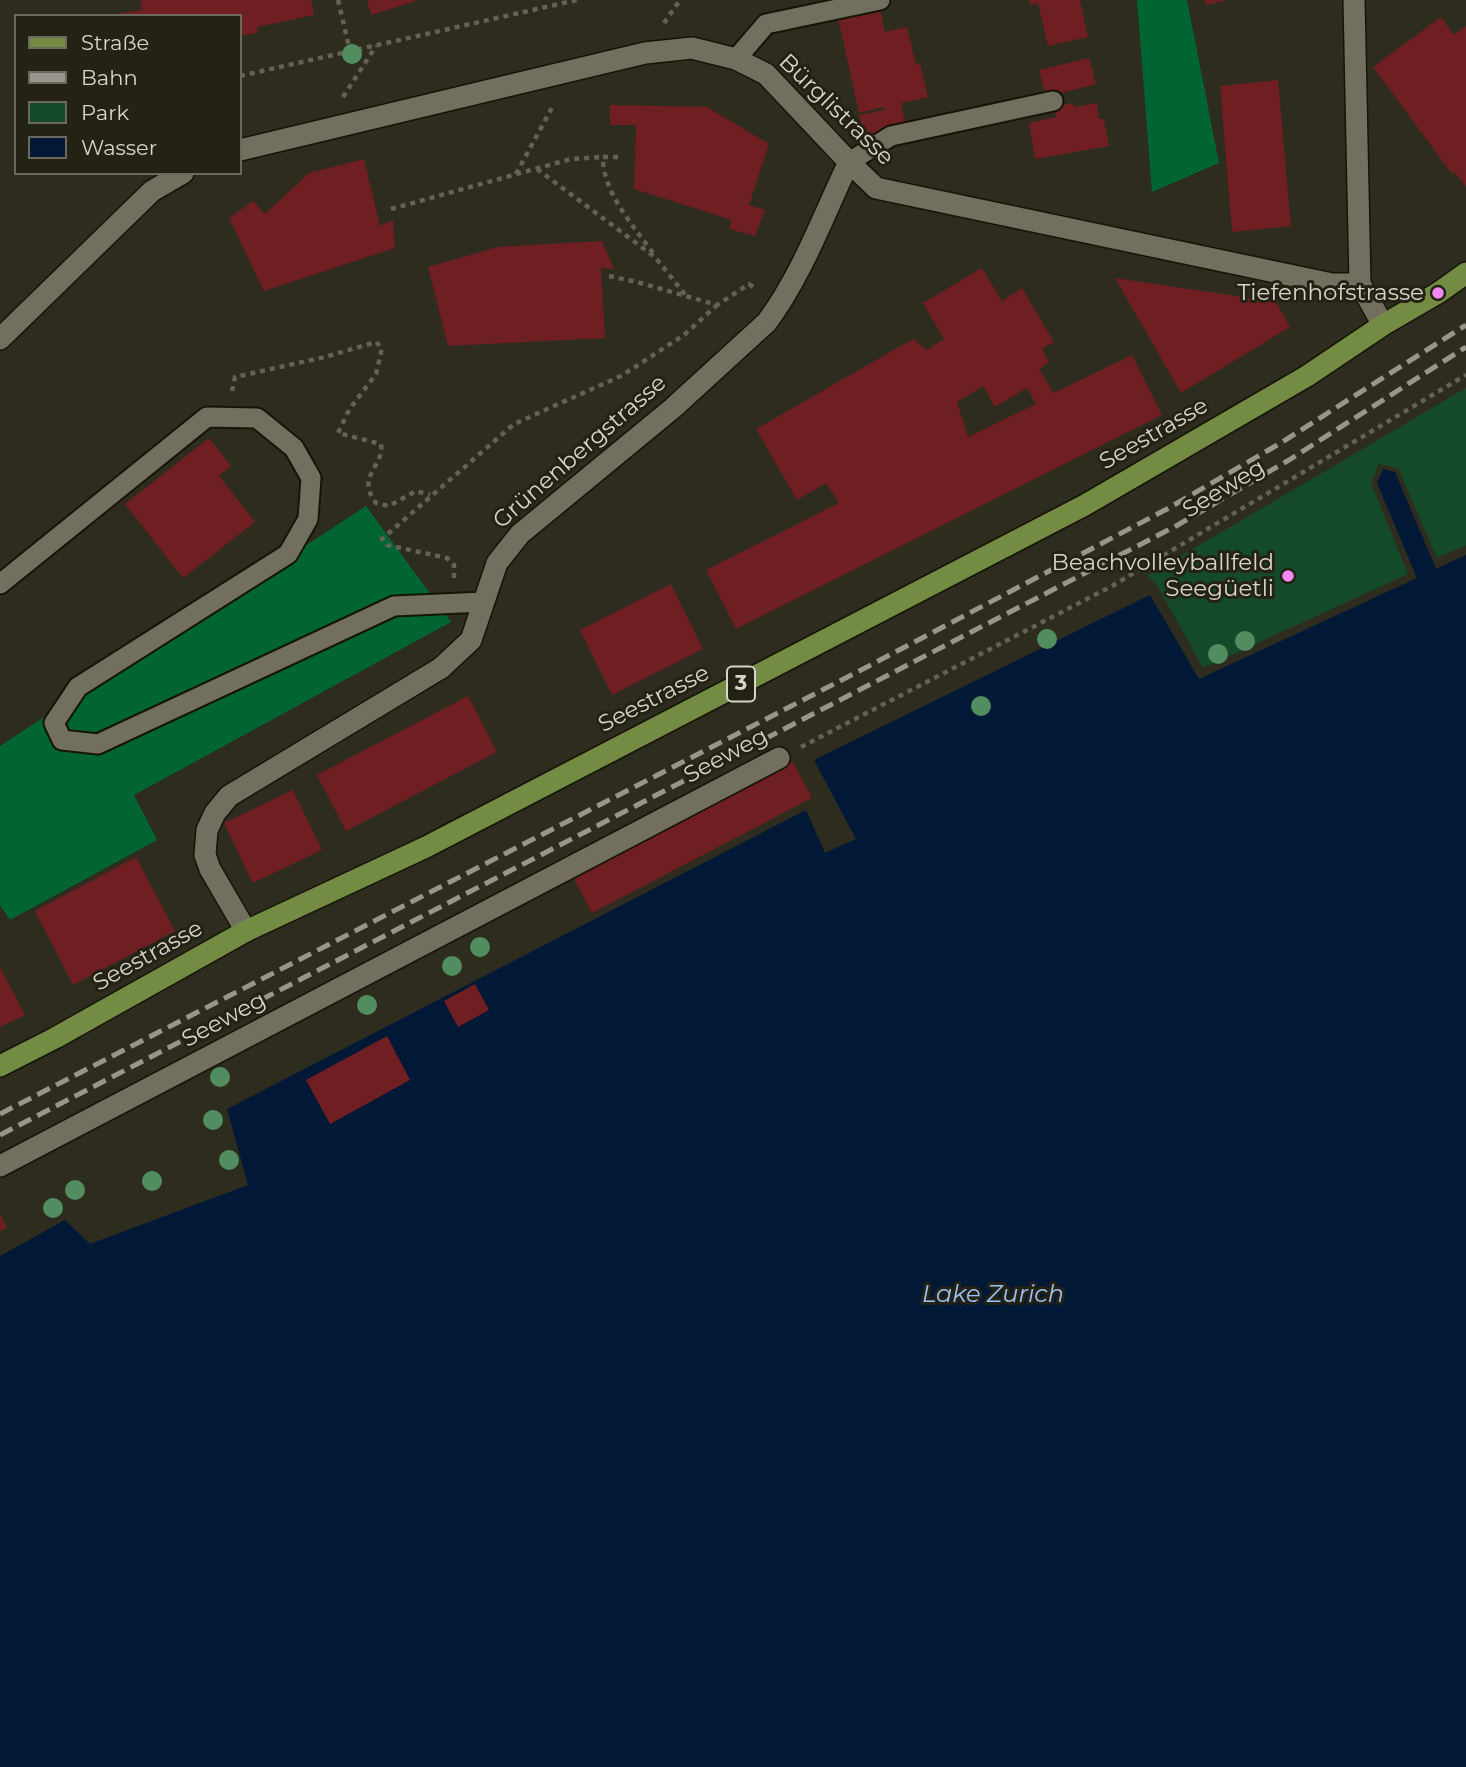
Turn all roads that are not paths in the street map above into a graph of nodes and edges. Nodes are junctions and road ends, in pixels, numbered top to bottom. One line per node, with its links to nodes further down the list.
1 (880, 0): 3 (lane)
2 (1354, 0): 9 (street)
3 (736, 59): 5 (street, Bürglistrasse); 6 (street, Bürglistrasse)
4 (1053, 101): 6 (lane)
5 (242, 150)
6 (849, 162): 9 (street, Bürglistrasse); 13 (street, Grünenbergstrasse)
7 (180, 175): 11 (street)
8 (1466, 273): 10 (main road, Seestrasse / 3)
9 (1360, 284): 10 (street)
10 (1383, 325): 15 (main road, Seestrasse / 3)
11 (0, 339)
12 (0, 584): 13 (lane)
13 (484, 602): 15 (street, Grünenbergstrasse)
14 (779, 758): 17 (street, Seeweg)
15 (246, 931): 16 (main road, Seestrasse / 3)
16 (0, 1066)
17 (0, 1166)

